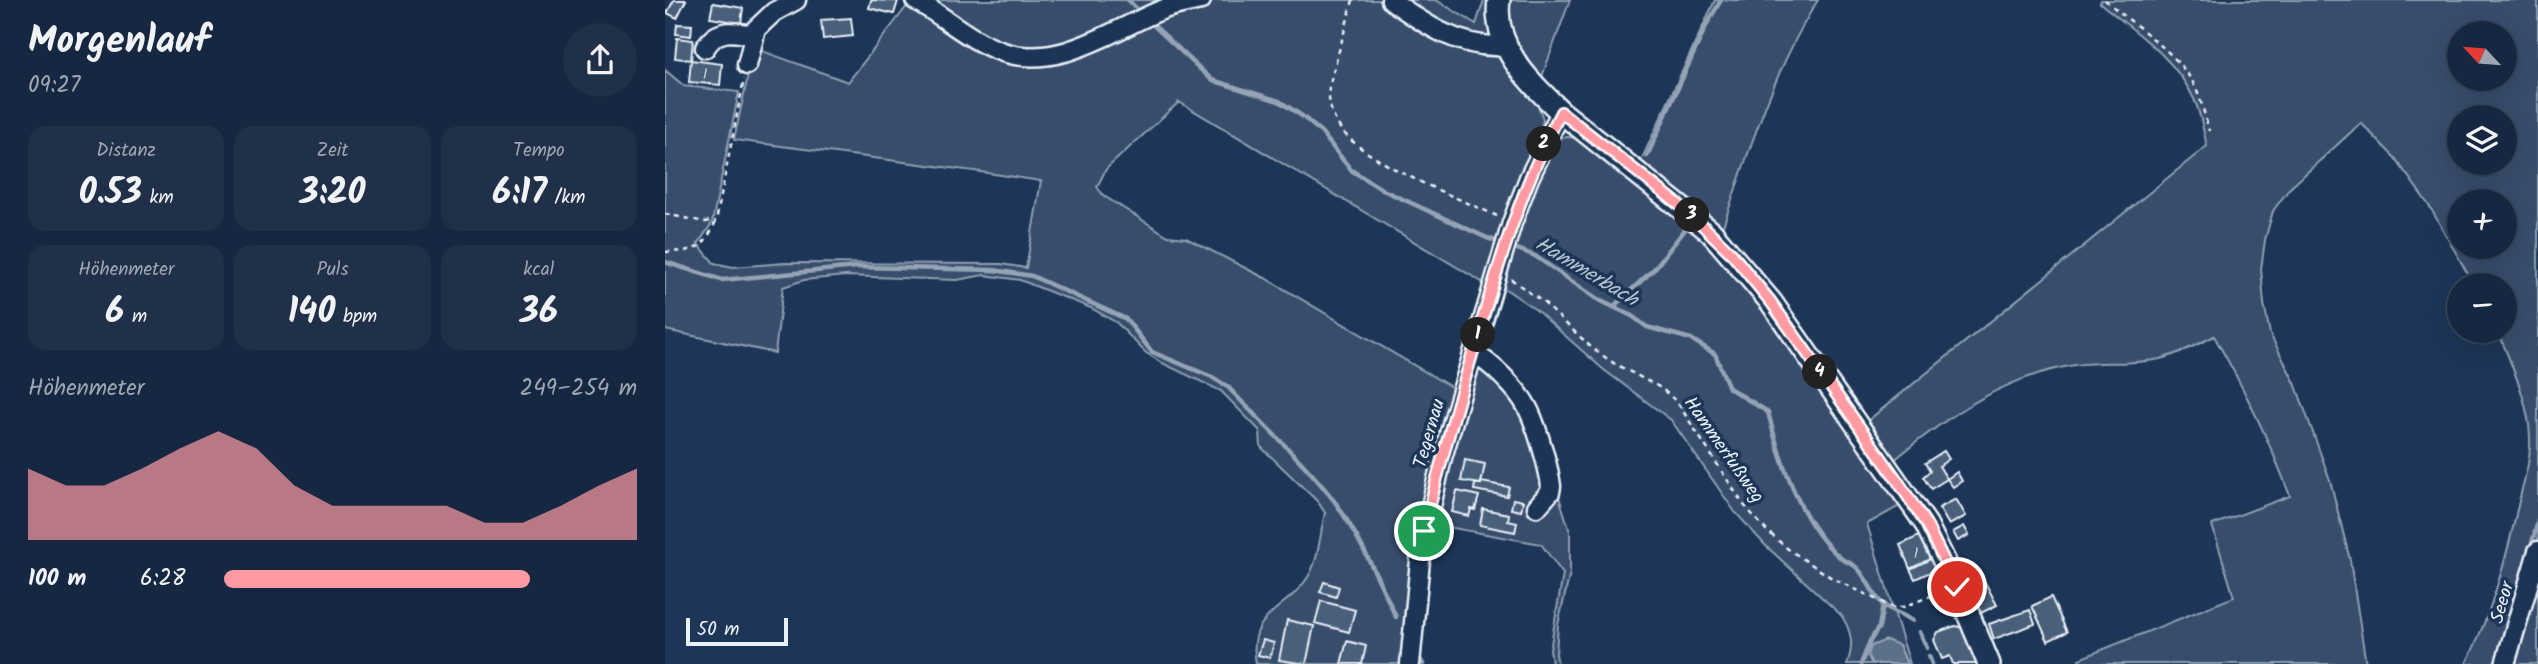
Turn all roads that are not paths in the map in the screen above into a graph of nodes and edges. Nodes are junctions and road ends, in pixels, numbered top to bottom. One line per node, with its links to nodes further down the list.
1 (796, 0): 6 (street)
2 (915, 0): 3 (street)
3 (1201, 0)
4 (1391, 0): 7 (street)
5 (1499, 0): 7 (main road)
6 (753, 35): 8 (street); 9 (street)
7 (1505, 46): 10 (main road)
8 (705, 48)
9 (747, 65)
10 (1561, 112): 11 (street, Tegernau); 15 (main road)
11 (1473, 353): 12 (street); 14 (street, Tegernau)
12 (1537, 507)
13 (2538, 551): 16 (street, Seeor)
14 (1409, 664)
15 (1989, 664)
16 (2505, 664)

